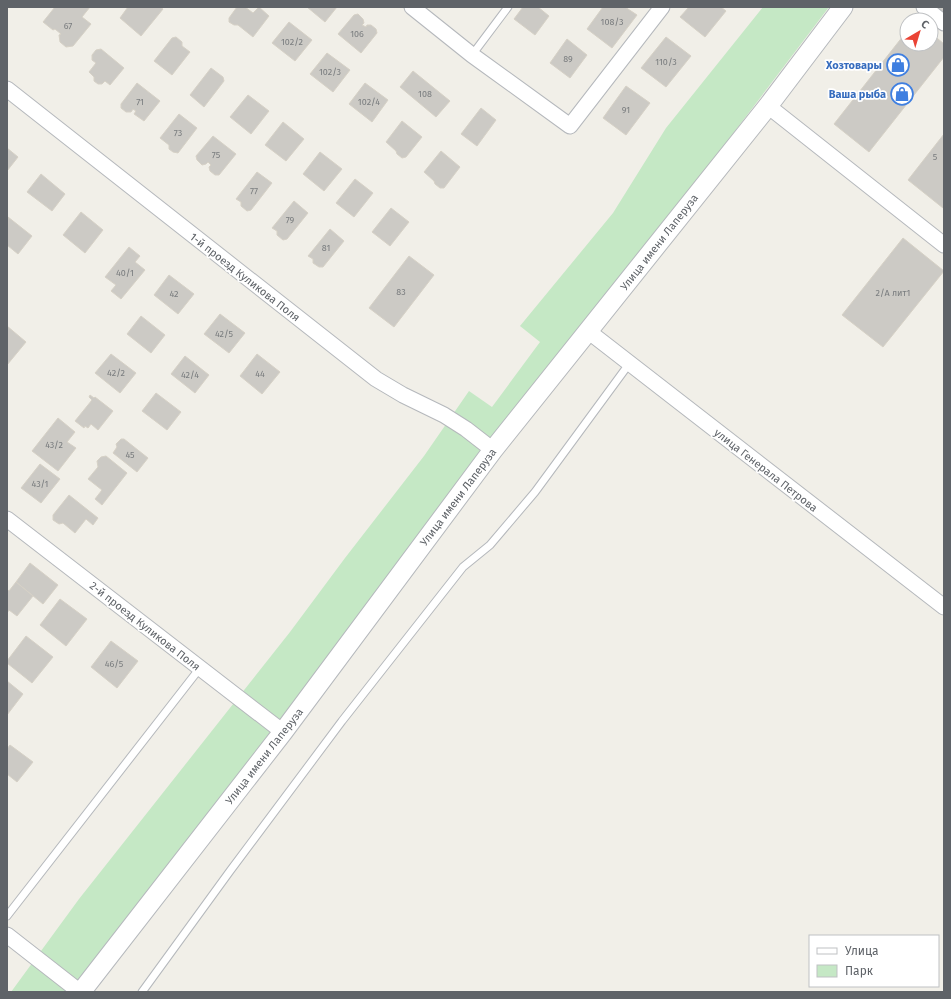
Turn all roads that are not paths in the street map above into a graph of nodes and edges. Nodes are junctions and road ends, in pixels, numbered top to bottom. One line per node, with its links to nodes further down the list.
1 (412, 7): 7 (street)
2 (508, 7): 7 (lane)
3 (662, 7): 7 (street)
4 (843, 7): 9 (street, Улица имени Лаперуза)
5 (924, 7): 6 (street)
6 (944, 23)
7 (472, 54)
8 (7, 89): 13 (street, 1-й проезд Куликова Поля)
9 (768, 106): 10 (street); 11 (street, Улица имени Лаперуза)
10 (944, 245)
11 (588, 332): 12 (street, улица Генерала Петрова); 13 (street, Улица имени Лаперуза)
12 (630, 364): 15 (street, улица Генерала Петрова); 21 (lane)
13 (493, 450): 17 (street, Улица имени Лаперуза)
14 (7, 519): 16 (street, 2-й проезд Куликова Поля)
15 (944, 607)
16 (200, 668): 17 (street, 2-й проезд Куликова Поля); 18 (lane)
17 (283, 732): 20 (street, Улица имени Лаперуза)
18 (7, 916)
19 (7, 935): 20 (street)
20 (81, 992)
21 (142, 992)

